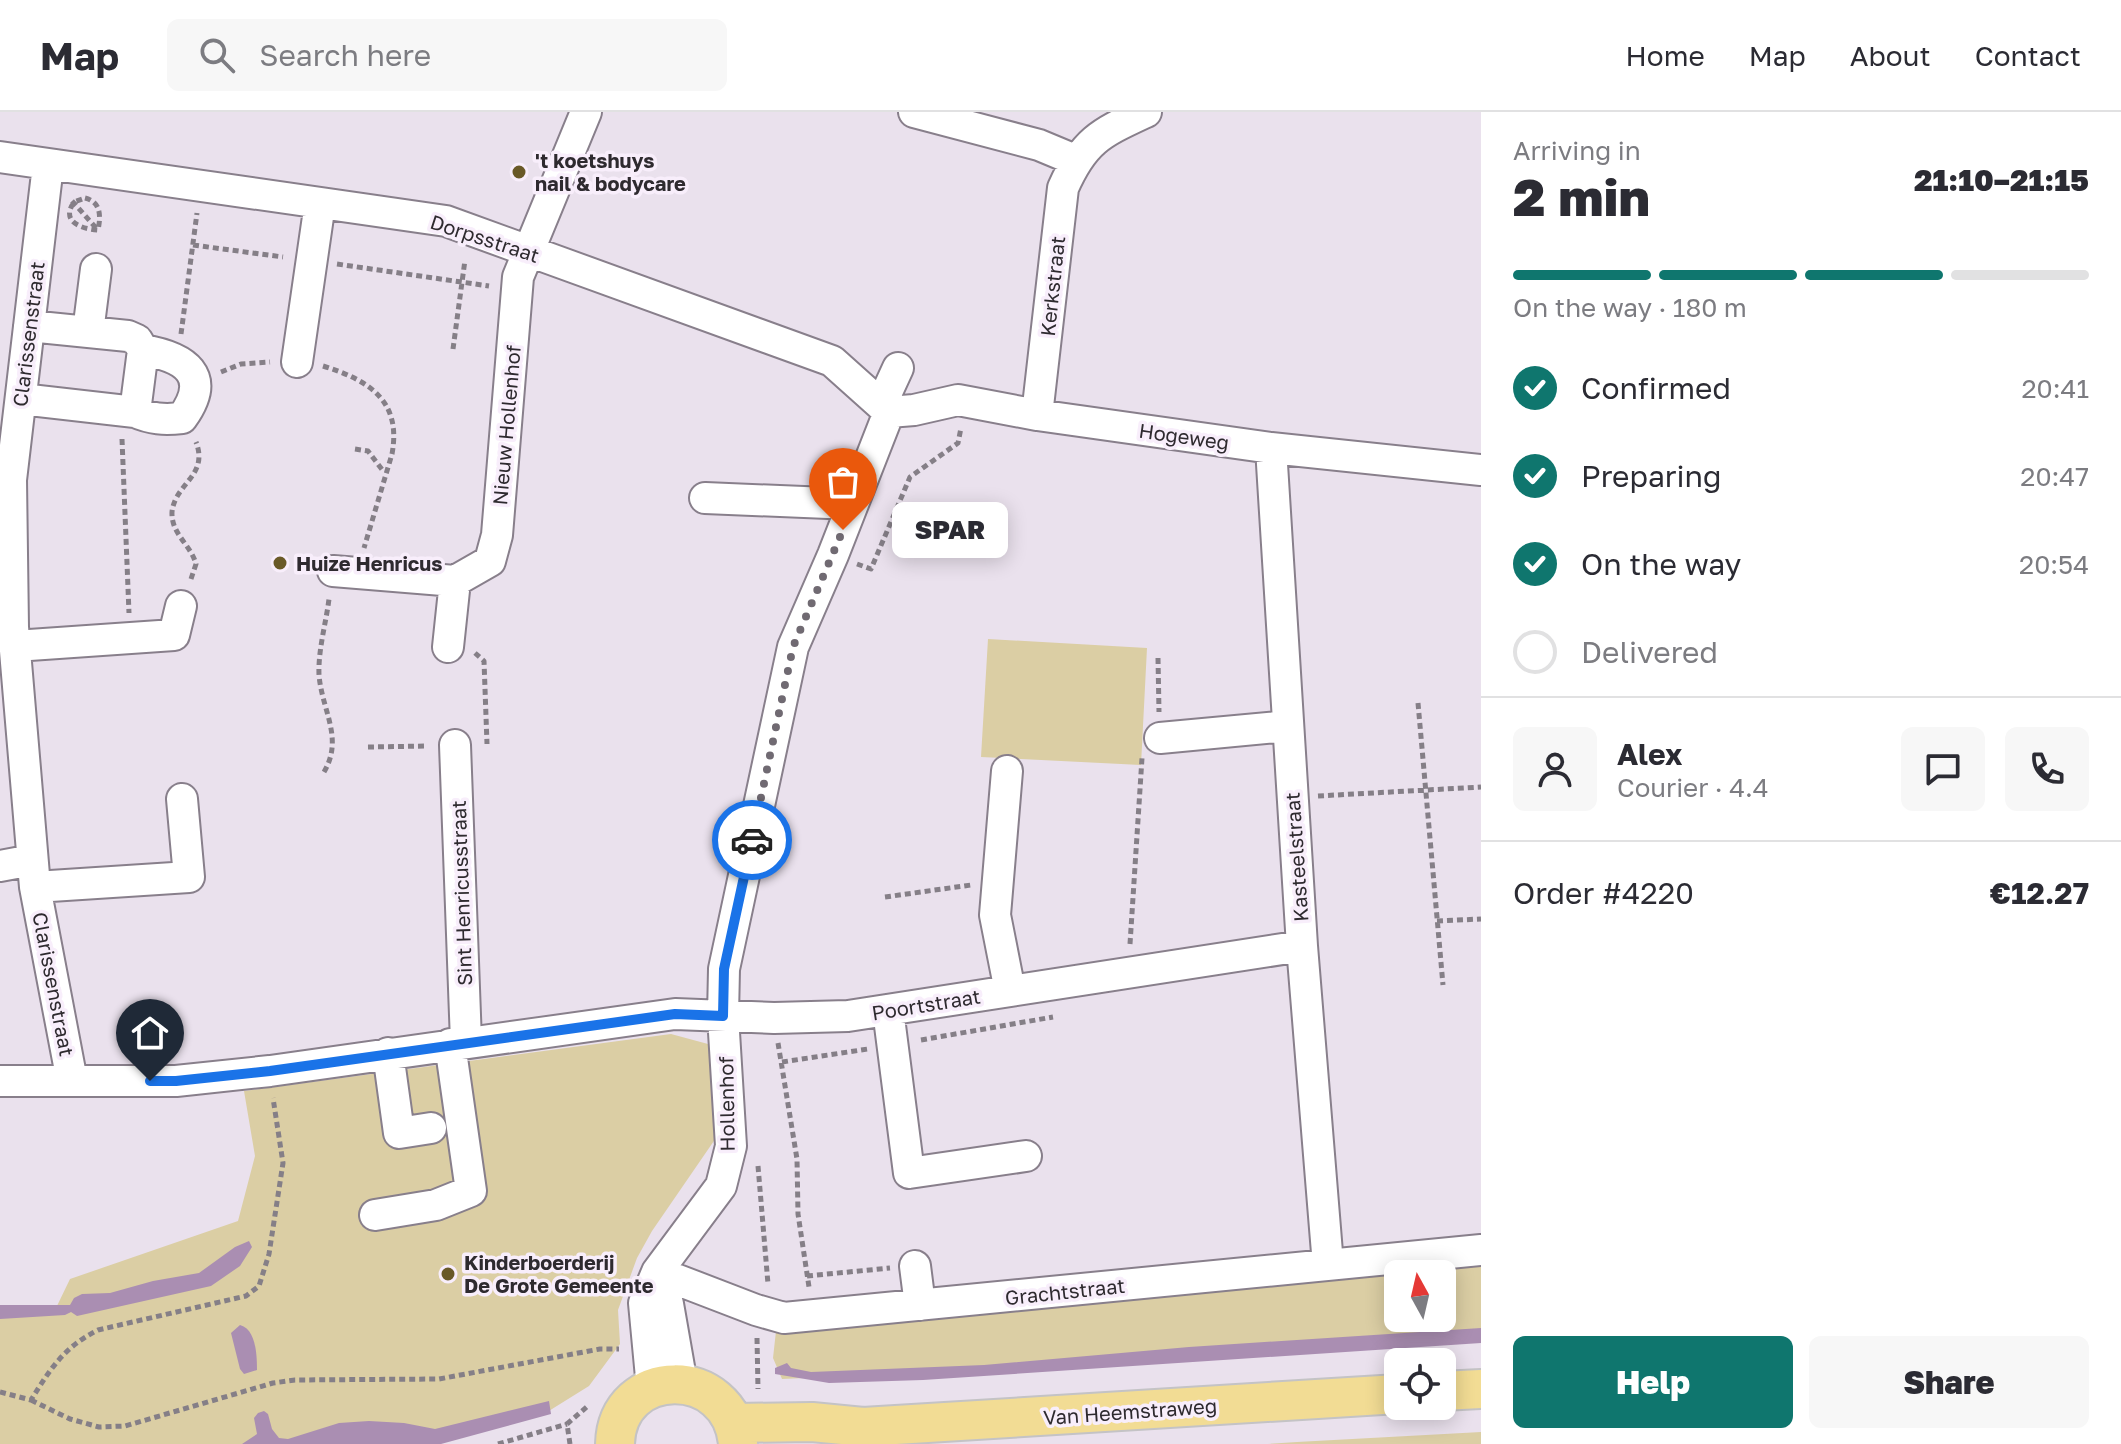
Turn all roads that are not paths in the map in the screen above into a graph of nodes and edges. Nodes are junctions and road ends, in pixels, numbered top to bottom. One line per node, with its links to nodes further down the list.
1 (586, 112): 8 (street)
2 (914, 112): 5 (street)
3 (1146, 112): 5 (street, Kerkstraat)
4 (0, 157): 6 (street, Dorpsstraat)
5 (1075, 160): 18 (street, Kerkstraat)
6 (48, 165): 7 (street, Dorpsstraat); 10 (street, Clarissenstraat)
7 (320, 203): 8 (street, Dorpsstraat); 13 (street)
8 (529, 251): 16 (street, Dorpsstraat); 25 (street, Nieuw Hollenhof)
9 (96, 269): 11 (street)
10 (29, 326): 11 (street); 15 (street, Clarissenstraat)
11 (88, 332): 12 (street)
12 (143, 350): 17 (street); 17 (street)
13 (297, 362)
14 (898, 368): 16 (street, Hollenhof)
15 (21, 399): 17 (street); 21 (street, Clarissenstraat)
16 (885, 408): 18 (street, Hogeweg); 23 (street, Hollenhof)
17 (130, 411)
18 (1037, 415): 19 (street, Hogeweg)
19 (1271, 448): 20 (street, Hogeweg); 29 (street, Kasteelstraat)
20 (1481, 470)
21 (6, 480): 27 (street, Clarissenstraat)
22 (705, 498): 23 (street)
23 (852, 504): 39 (street, Hollenhof)
24 (348, 572): 25 (street)
25 (455, 581): 28 (street)
26 (181, 606): 27 (street)
27 (15, 646): 35 (street, Clarissenstraat)
28 (448, 647)
29 (1288, 726): 30 (street); 36 (street, Kasteelstraat)
30 (1160, 738)
31 (455, 745): 40 (street, Sint Henricusstraat)
32 (1007, 771): 37 (street)
33 (182, 799): 35 (street, Clarissenstraat)
34 (0, 866): 35 (street)
35 (34, 873): 43 (street, Clarissenstraat)
36 (1302, 946): 37 (street, Poortstraat); 48 (street, Kasteelstraat)
37 (1010, 991): 38 (street, Poortstraat)
38 (888, 1010): 39 (street, Poortstraat); 45 (street)
39 (723, 1016): 40 (street, Poortstraat); 50 (street, Hollenhof)
40 (458, 1043): 41 (street, Poortstraat); 46 (street, Sint Henricusstraat)
41 (388, 1053): 43 (street, Poortstraat); 44 (street)
42 (0, 1081): 43 (street, Poortstraat)
43 (72, 1081)
44 (431, 1128)
45 (1026, 1156)
46 (375, 1215)
47 (1481, 1250): 48 (street, Grachtstraat)
48 (1328, 1265): 51 (street, Grachtstraat)
49 (915, 1266): 51 (street)
50 (657, 1272): 51 (street, Grachtstraat); 52 (street)
51 (920, 1305)
52 (667, 1386): 57 (main road); 58 (main road)
53 (1481, 1389): 54 (main road)
54 (1456, 1390)
55 (1384, 1395): 56 (main road, Van Heemstraweg)
56 (863, 1427): 57 (main road, Van Heemstraweg); 59 (main road, Van Heemstraweg)
57 (736, 1433)
58 (595, 1436)
59 (810, 1444)

